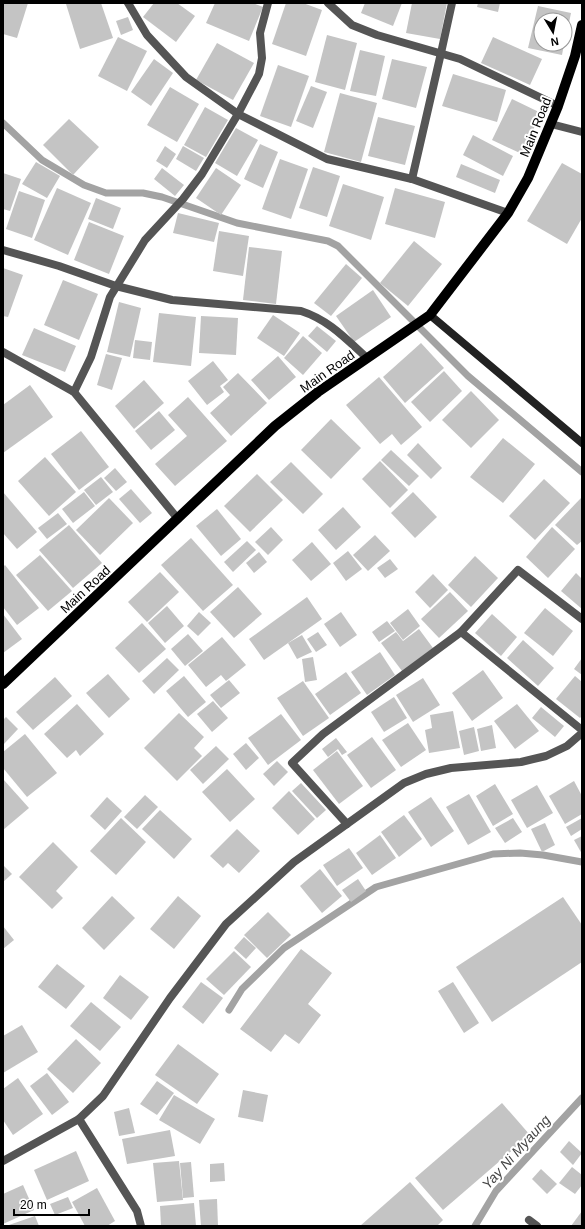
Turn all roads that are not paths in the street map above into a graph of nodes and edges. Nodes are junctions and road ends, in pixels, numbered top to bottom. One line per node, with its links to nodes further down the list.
1 (128, 3): 8 (street)
2 (268, 3): 8 (street)
3 (328, 3): 6 (street)
4 (452, 3): 6 (street)
5 (582, 25): 7 (main road, Main Road)
6 (441, 53): 7 (street); 11 (street)
7 (558, 106): 9 (main road, Main Road)
8 (238, 114): 11 (street); 14 (street)
9 (551, 124): 10 (street); 12 (main road, Main Road)
10 (582, 132)
11 (412, 179): 12 (street)
12 (508, 213): 15 (main road, Main Road)
13 (3, 250): 14 (street)
14 (116, 286): 17 (street); 18 (street)
15 (430, 315): 17 (main road, Main Road); 19 (street)
16 (3, 352): 18 (street)
17 (367, 358): 20 (main road, Main Road)
18 (74, 392): 20 (street)
19 (582, 443)
20 (178, 519): 23 (main road, Main Road)
21 (582, 619): 22 (street)
22 (461, 632): 24 (street); 26 (street)
23 (3, 684)
24 (582, 730)
25 (582, 733): 26 (street)
26 (347, 824): 27 (street)
27 (79, 1119): 28 (street); 30 (street)
28 (3, 1161)
29 (529, 1220): 31 (street)
30 (141, 1226)
31 (537, 1226)

